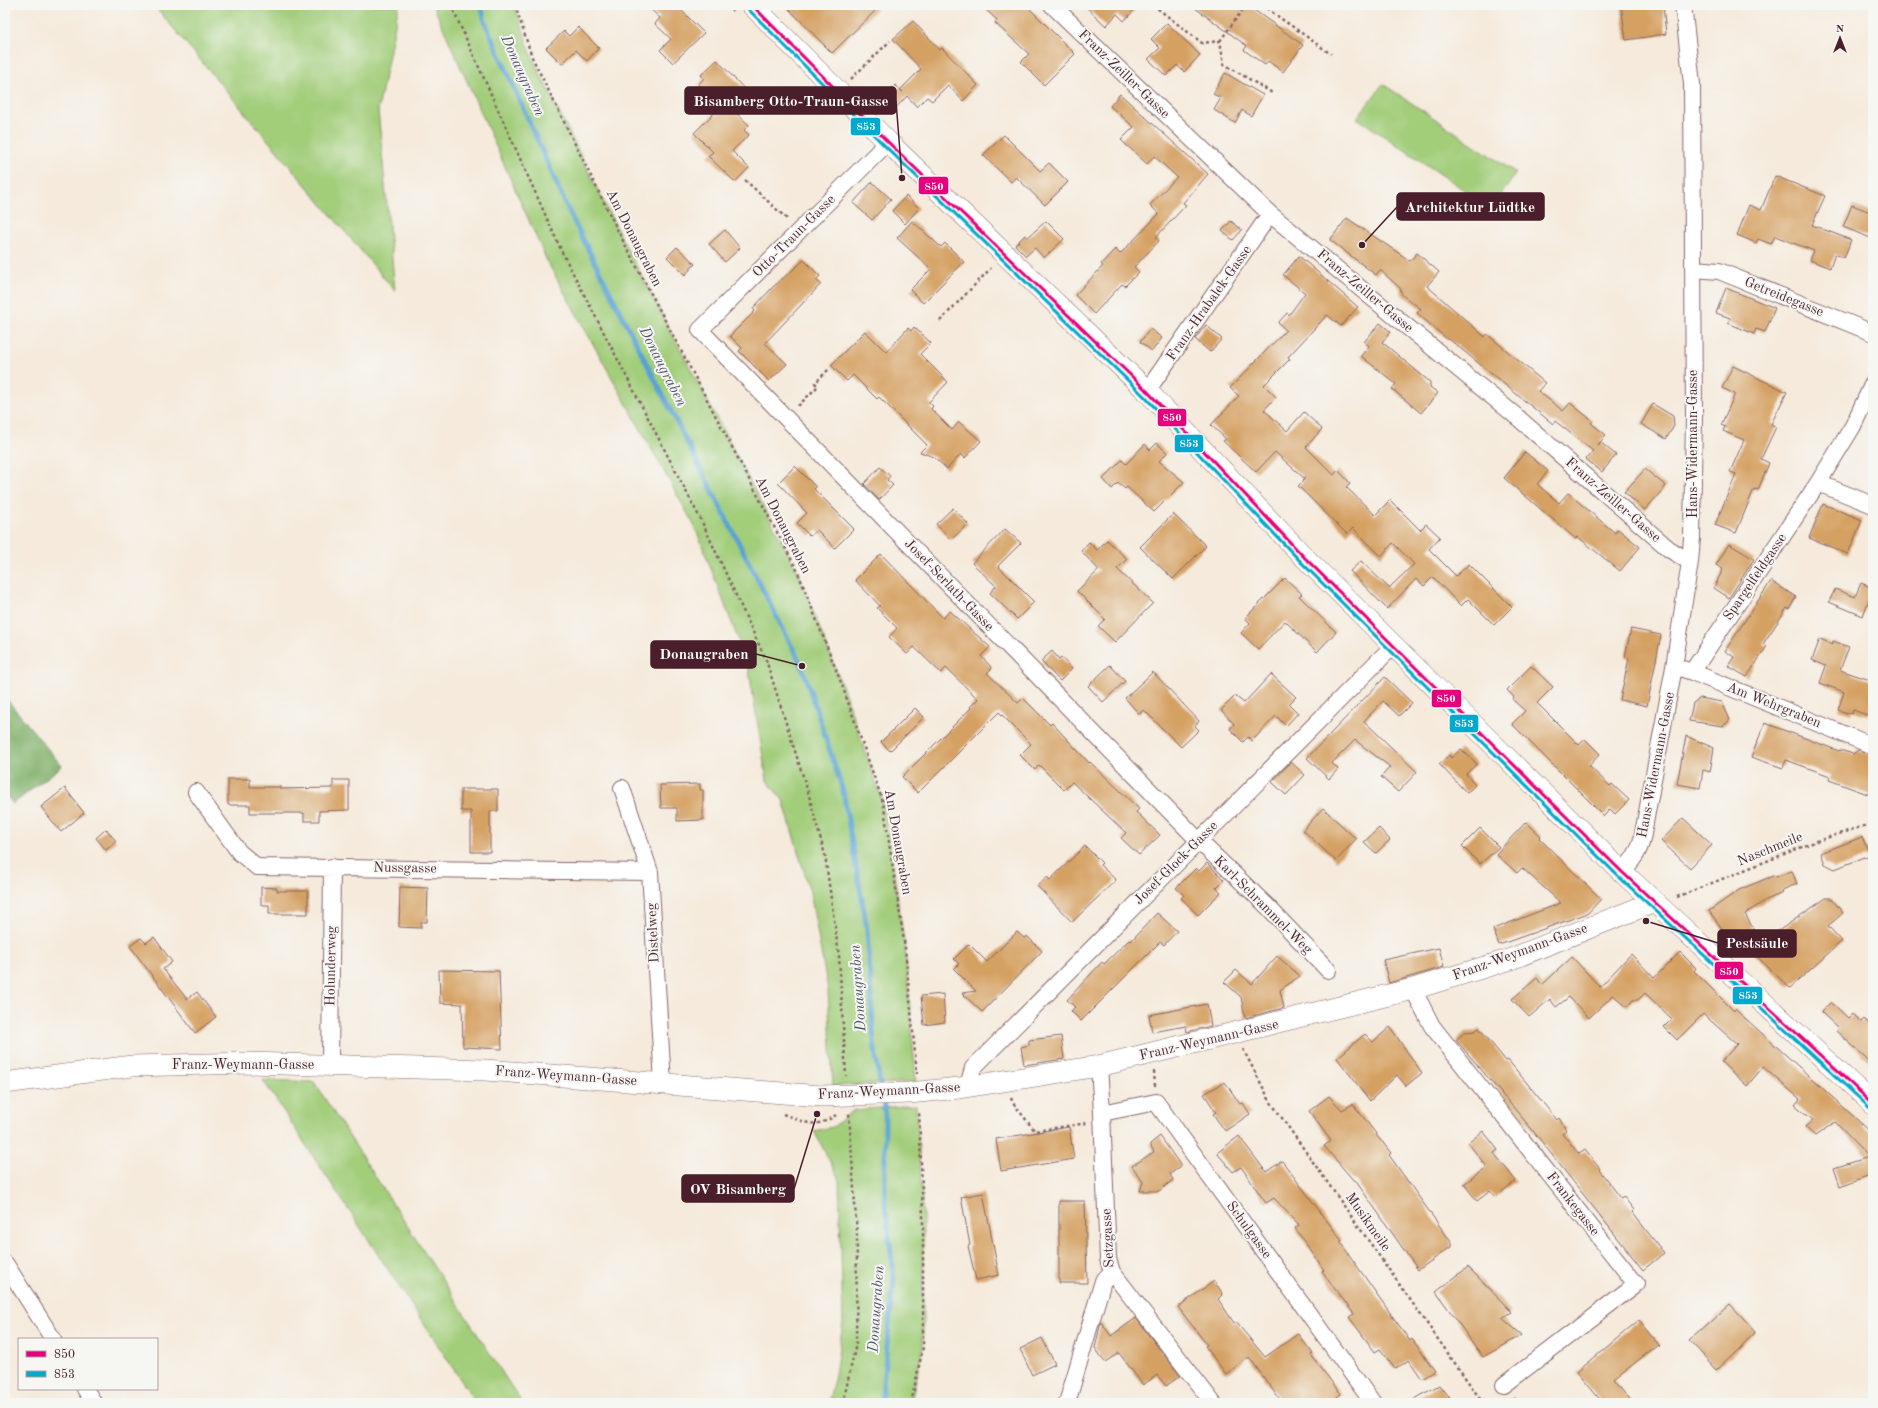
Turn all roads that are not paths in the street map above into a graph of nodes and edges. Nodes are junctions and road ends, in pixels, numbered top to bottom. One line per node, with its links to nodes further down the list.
1 (752, 5): 4 (street)
2 (1052, 5): 5 (street, Franz-Zeiller-Gasse)
3 (1683, 5): 6 (street, Hans-Widermann-Gasse)
4 (888, 142): 7 (street, Otto-Traun-Gasse); 10 (street)
5 (1270, 214): 10 (street, Franz-Hrabalek-Gasse); 13 (street, Franz-Zeiller-Gasse)
6 (1694, 269): 8 (street, Getreidegasse); 13 (street, Hans-Widermann-Gasse)
7 (700, 330): 20 (street, Josef-Serlath-Gasse)
8 (1873, 333)
9 (1873, 383): 11 (street, Spargelfeldgasse)
10 (1147, 391): 14 (street)
11 (1818, 483): 12 (street); 16 (street, Spargelfeldgasse)
12 (1873, 505)
13 (1690, 562): 15 (street, Hans-Widermann-Gasse)
14 (1394, 645): 20 (street, Josef-Glock-Gasse); 23 (street)
15 (1674, 667): 16 (street, Am Wehrgraben); 23 (street, Hans-Widermann-Gasse)
16 (1692, 672): 17 (street, Am Wehrgraben)
17 (1873, 746)
18 (622, 788): 22 (street, Distelweg)
19 (196, 792): 21 (street, Nussgasse)
20 (1198, 840): 25 (street, Karl-Schrammel-Weg); 31 (street, Josef-Glock-Gasse)
21 (332, 867): 22 (street, Nussgasse); 27 (street, Holunderweg)
22 (650, 872): 30 (street, Distelweg)
23 (1622, 872): 24 (street)
24 (1654, 902): 26 (street, Franz-Weymann-Gasse); 32 (street)
25 (1328, 970)
26 (1413, 990): 28 (street, Franz-Weymann-Gasse); 37 (street, Frankegasse)
27 (330, 1065): 29 (street, Franz-Weymann-Gasse); 30 (street, Franz-Weymann-Gasse)
28 (1099, 1066): 31 (street, Franz-Weymann-Gasse); 33 (street, Setzgasse)
29 (5, 1083)
30 (663, 1083): 31 (street, Franz-Weymann-Gasse)
31 (968, 1086)
32 (1873, 1104)
33 (1098, 1118): 35 (street, Setzgasse); 42 (street, Schulgasse)
34 (5, 1263): 36 (street)
35 (1112, 1272): 40 (street, Setzgasse); 41 (street)
36 (53, 1338)
37 (1504, 1385)
38 (86, 1390): 39 (street)
39 (94, 1403)
40 (1067, 1403)
41 (1213, 1403)
42 (1373, 1403)

